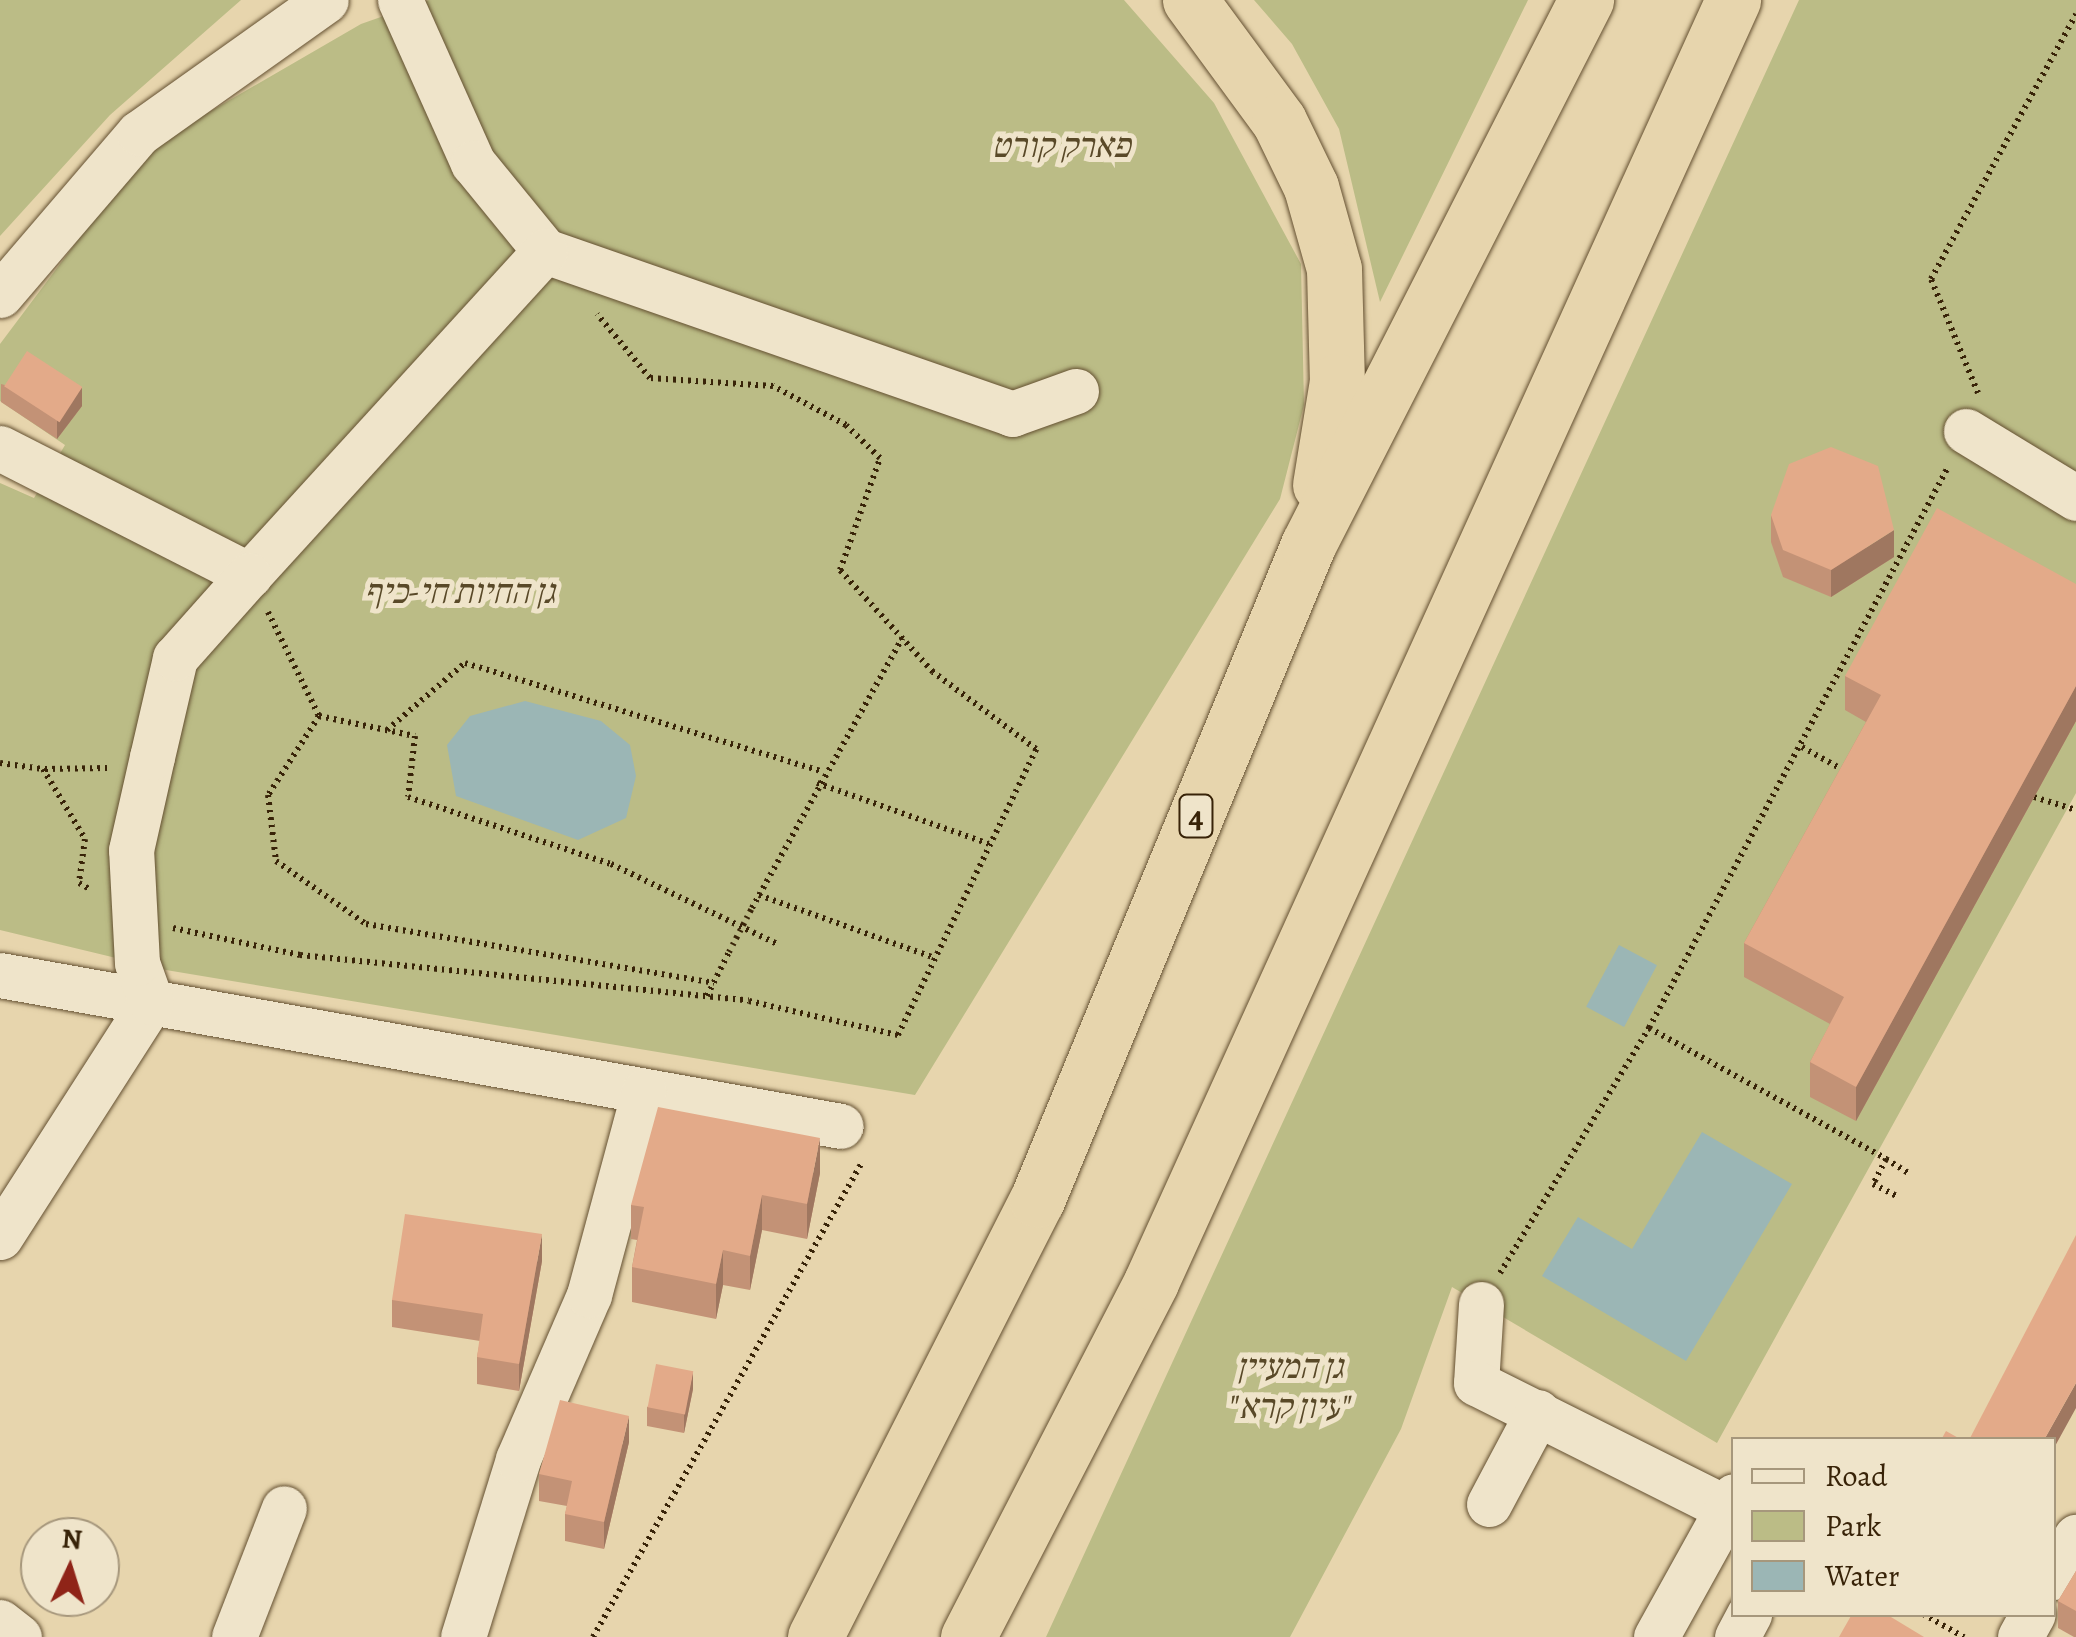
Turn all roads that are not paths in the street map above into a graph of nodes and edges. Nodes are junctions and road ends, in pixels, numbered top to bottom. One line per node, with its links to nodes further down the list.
1 (326, 0): 7 (street)
2 (400, 0): 6 (street)
3 (1190, 0): 12 (highway)
4 (1586, 0): 12 (highway, 4)
5 (1733, 0): 31 (highway)
6 (545, 252): 8 (street); 13 (street)
7 (0, 295)
8 (1076, 391)
9 (1966, 432): 11 (street)
10 (0, 448): 13 (street)
11 (2076, 498)
12 (1308, 545): 30 (highway, 4)
13 (250, 575): 15 (street)
14 (0, 975): 15 (street)
15 (151, 1002): 16 (street); 18 (street)
16 (644, 1091): 17 (street); 29 (street)
17 (840, 1126)
18 (0, 1237)
19 (1481, 1304): 20 (street)
20 (1532, 1424): 21 (street); 23 (street)
21 (1489, 1504)
22 (284, 1508): 28 (street)
23 (1727, 1512): 32 (street)
24 (2076, 1537): 25 (street)
25 (2056, 1573)
26 (0, 1622): 27 (street)
27 (19, 1637)
28 (234, 1637)
29 (464, 1637)
30 (816, 1637)
31 (968, 1637)
32 (1656, 1637)

